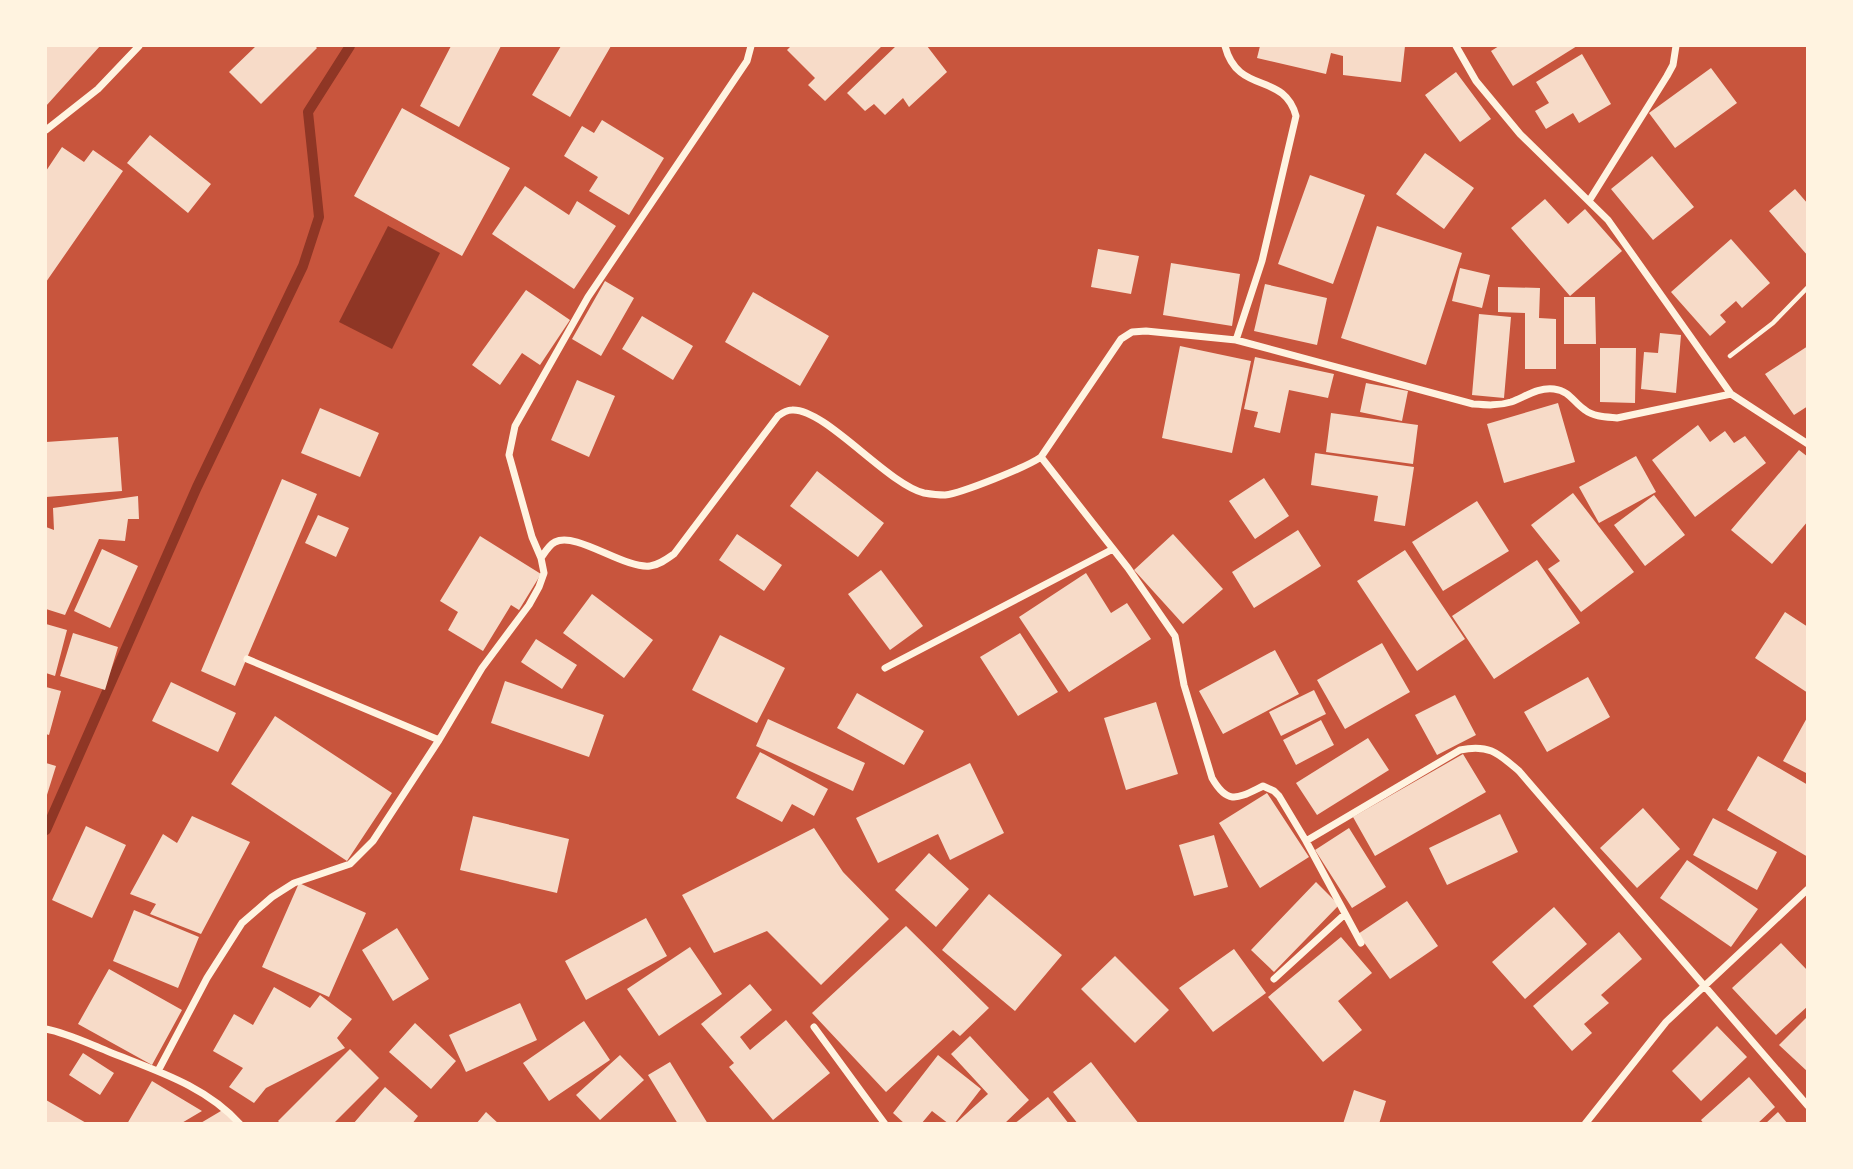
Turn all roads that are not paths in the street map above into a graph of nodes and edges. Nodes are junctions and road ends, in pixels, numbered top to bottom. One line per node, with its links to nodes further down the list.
1 (139, 46): 6 (street)
2 (751, 46): 13 (street)
3 (1225, 46): 8 (street)
4 (1456, 46): 7 (street)
5 (1676, 46): 7 (street)
6 (46, 130)
7 (1589, 201): 9 (street)
8 (1236, 340): 9 (street); 11 (street)
9 (1731, 394): 10 (street)
10 (1808, 444)
11 (1041, 457): 12 (street); 13 (street)
12 (1113, 549): 15 (street); 17 (street)
13 (541, 558): 16 (street)
14 (247, 659): 16 (street)
15 (885, 668)
16 (439, 740): 25 (street)
17 (1306, 841): 19 (street); 22 (street)
18 (1808, 889): 22 (street)
19 (1345, 914): 20 (street); 21 (street)
20 (1361, 943)
21 (1274, 979)
22 (1703, 987): 26 (street); 29 (street)
23 (814, 1027): 28 (street)
24 (46, 1029): 25 (street)
25 (158, 1071): 27 (street)
26 (1808, 1106)
27 (240, 1124)
28 (885, 1124)
29 (1585, 1124)

